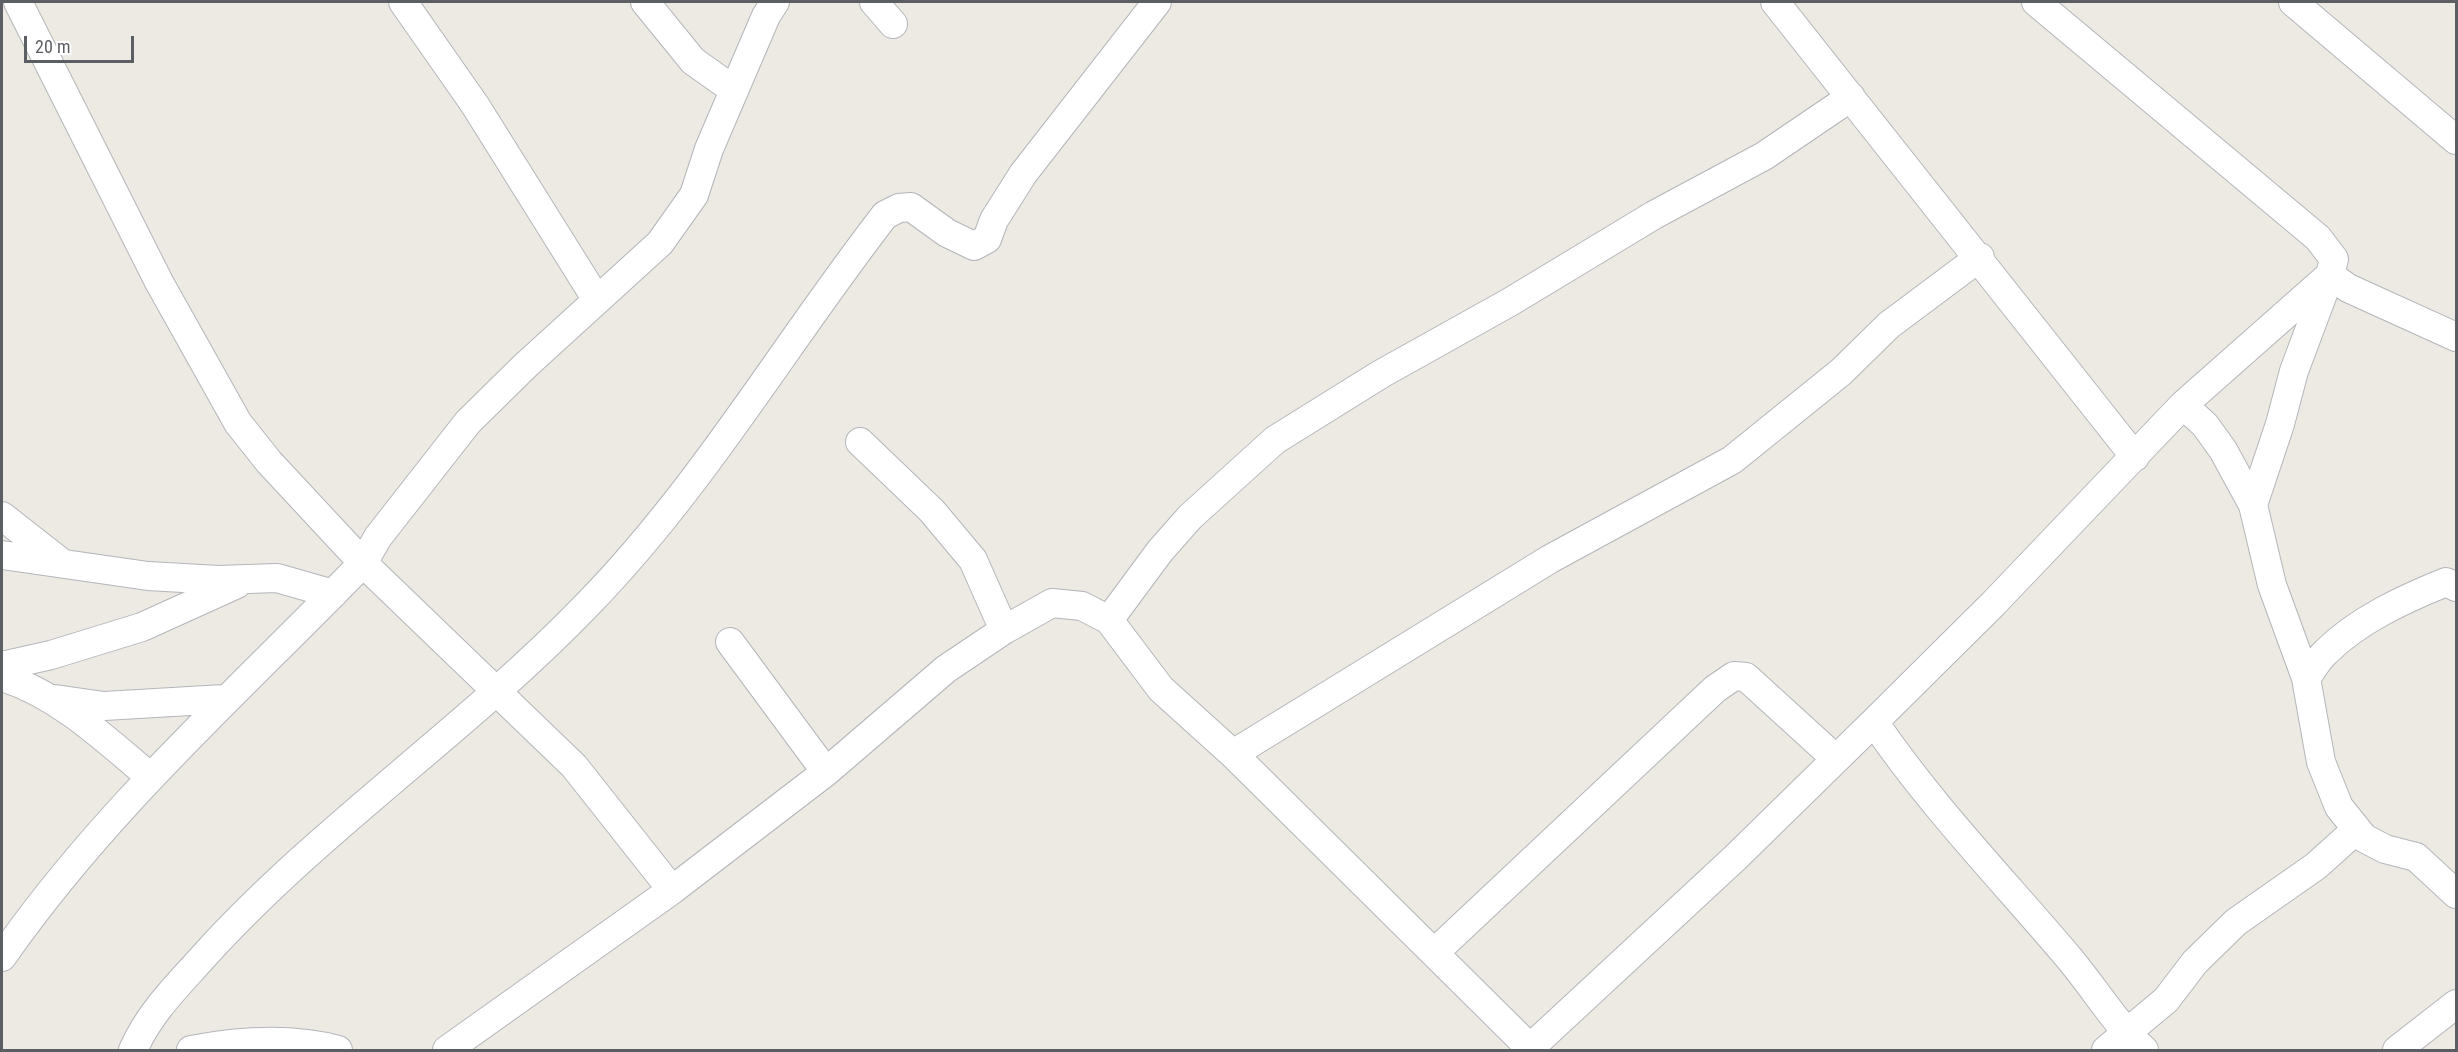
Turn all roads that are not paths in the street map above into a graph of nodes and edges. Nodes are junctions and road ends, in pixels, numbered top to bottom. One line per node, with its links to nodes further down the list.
1 (17, 2): 10 (street); 25 (street)
2 (403, 2): 17 (street)
3 (645, 2): 12 (street)
4 (775, 2): 12 (street)
5 (874, 2): 11 (street)
6 (1157, 2): 36 (street)
7 (1775, 2): 13 (street)
8 (2036, 2): 16 (street)
9 (2293, 2): 14 (street)
10 (2, 7)
11 (893, 24)
12 (734, 90): 17 (street)
13 (1851, 97): 15 (street); 30 (street)
14 (2457, 140)
15 (1980, 257): 21 (street); 40 (street)
16 (2330, 275): 18 (street); 19 (street); 22 (street)
17 (597, 300): 25 (street)
18 (2457, 337)
19 (2183, 405): 21 (street); 22 (street)
20 (860, 442): 31 (street)
21 (2135, 457): 39 (street)
22 (2253, 505): 35 (street)
23 (2, 516): 26 (street)
24 (2, 555): 26 (street)
25 (363, 563): 29 (street); 36 (street)
26 (64, 565): 27 (street)
27 (250, 579): 29 (street); 33 (street)
28 (2457, 587): 35 (street)
29 (333, 594): 38 (street)
30 (1109, 620): 31 (street); 40 (street)
31 (1004, 630): 42 (street)
32 (729, 642): 42 (street)
33 (2, 666)
34 (2, 677): 37 (street)
35 (2306, 678): 44 (street)
36 (498, 692): 45 (street); 51 (street)
37 (50, 698): 38 (street); 43 (street)
38 (224, 699): 43 (street)
39 (1874, 722): 41 (street); 50 (street)
40 (1233, 754): 47 (street)
41 (1836, 759): 47 (street); 55 (street)
42 (826, 772): 45 (street)
43 (149, 776): 48 (street)
44 (2356, 830): 46 (street); 50 (street)
45 (672, 890): 54 (street)
46 (2457, 894)
47 (1434, 953): 55 (street)
48 (2, 957)
49 (2457, 1004): 56 (street)
50 (2126, 1045)
51 (134, 1050)
52 (191, 1050): 53 (street)
53 (338, 1050)
54 (447, 1050)
55 (1530, 1050)
56 (2397, 1050)

